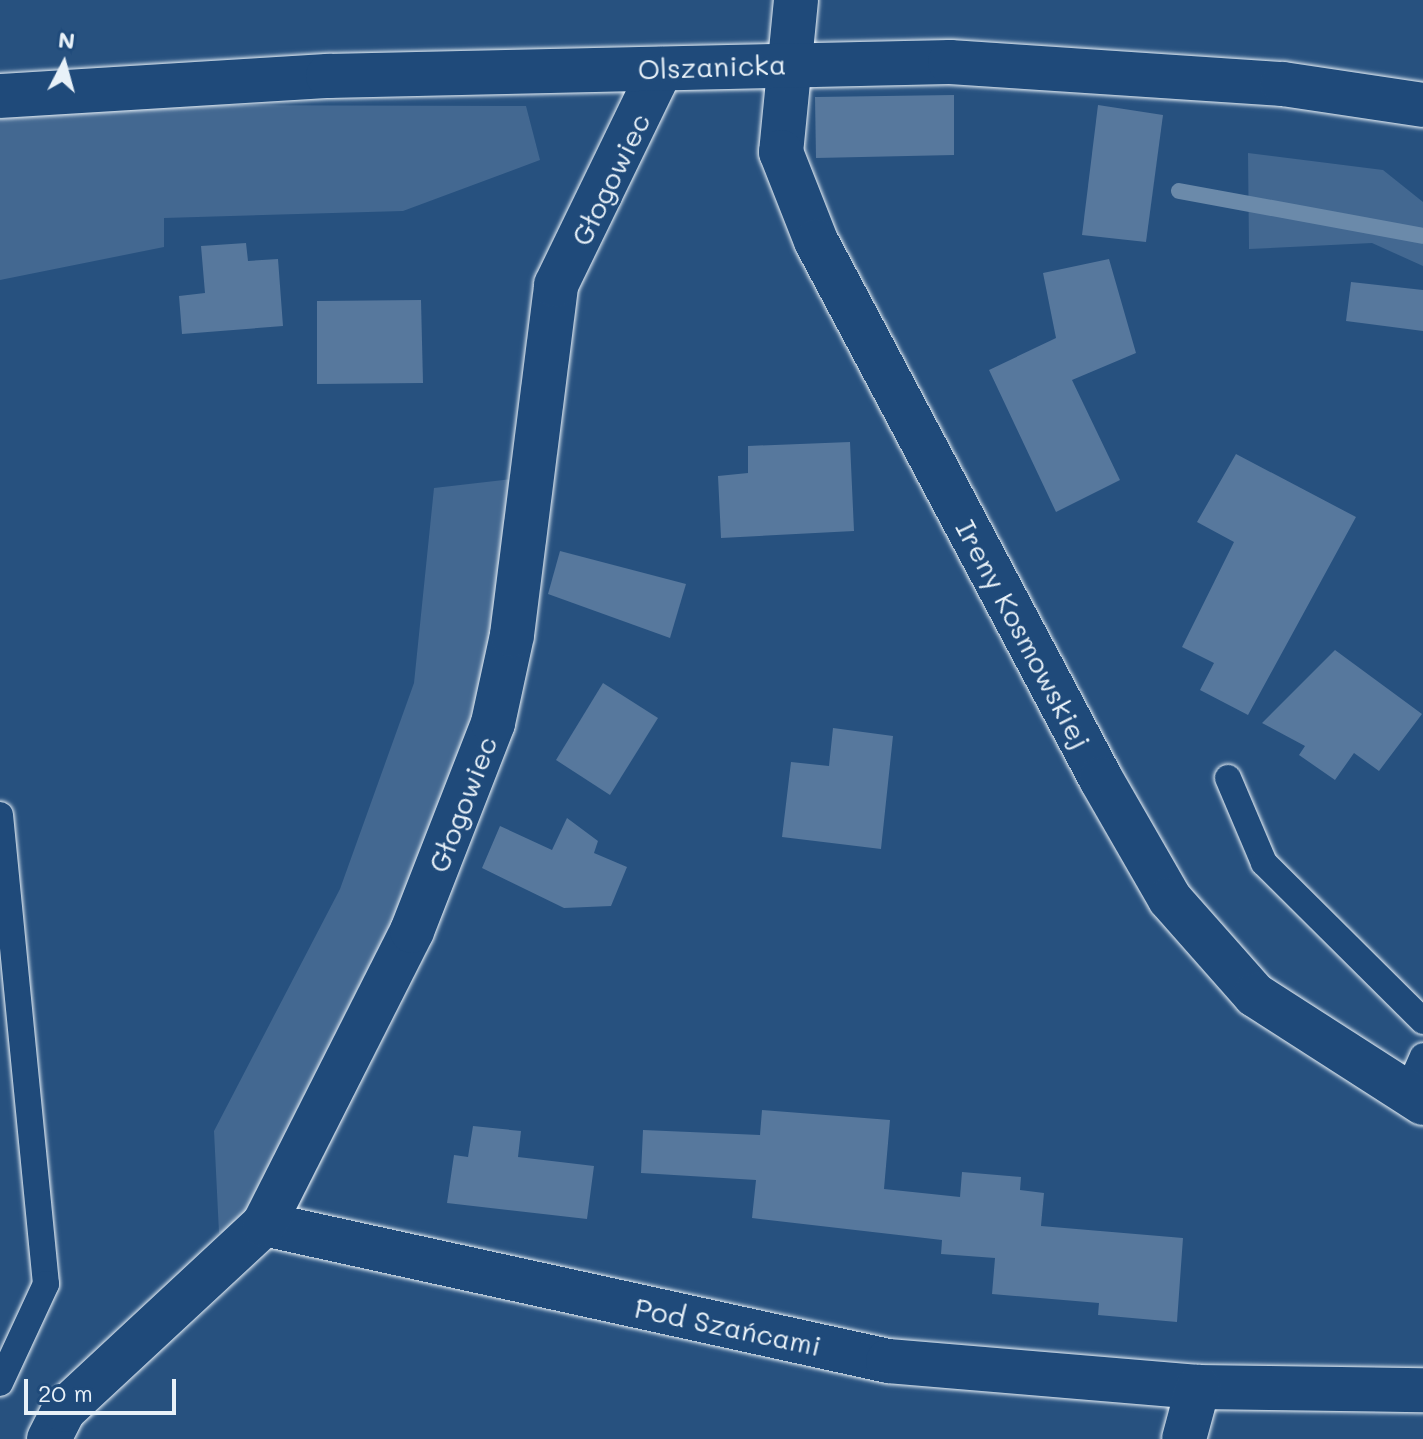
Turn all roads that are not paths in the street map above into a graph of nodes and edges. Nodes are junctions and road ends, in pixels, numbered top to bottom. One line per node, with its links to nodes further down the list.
1 (796, 0): 2 (street, Ireny Kosmowskiej)
2 (785, 63): 3 (street, Olszanicka); 5 (street, Olszanicka); 9 (street, Ireny Kosmowskiej)
3 (661, 69): 4 (street, Olszanicka); 10 (street, Głogowiec)
4 (0, 96)
5 (1423, 105)
6 (1228, 778): 8 (lane)
7 (0, 815): 11 (lane)
8 (1423, 1021)
9 (1418, 1084)
10 (264, 1224): 12 (street, Pod Szańcami); 14 (street, Głogowiec)
11 (0, 1383)
12 (1198, 1387): 13 (street, Pod Szańcami); 15 (street)
13 (1423, 1390)
14 (49, 1439)
15 (1184, 1439)

